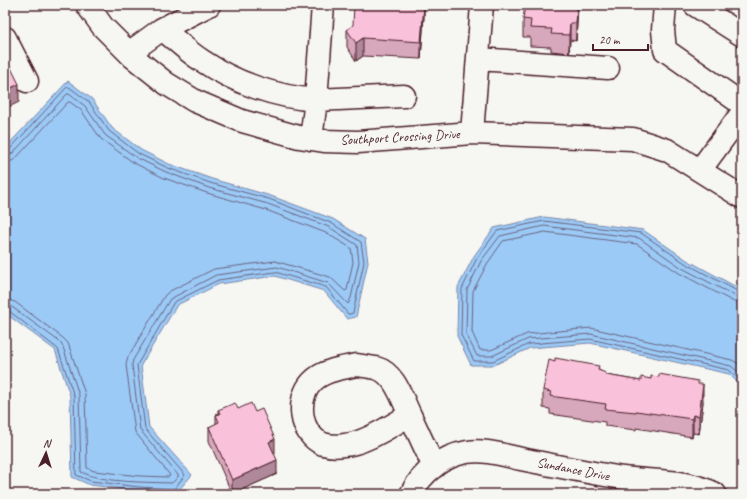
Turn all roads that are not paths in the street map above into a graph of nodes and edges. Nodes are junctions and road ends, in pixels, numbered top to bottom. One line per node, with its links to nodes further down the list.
1 (86, 5): 10 (street, Southport Crossing Drive)
2 (208, 5): 7 (street)
3 (323, 5): 15 (street)
4 (482, 5): 11 (street)
5 (665, 5): 16 (street)
6 (695, 5): 8 (street)
7 (162, 29): 10 (street); 15 (street)
8 (742, 35)
9 (5, 38): 13 (street)
10 (129, 53): 19 (street, Southport Crossing Drive)
11 (478, 59): 12 (street); 18 (street)
12 (608, 68)
13 (27, 81)
14 (404, 96): 15 (street)
15 (316, 100): 19 (street)
16 (742, 104)
17 (742, 113): 20 (street)
18 (472, 133): 19 (street, Southport Crossing Drive); 20 (street, Southport Crossing Drive)
19 (310, 139)
20 (700, 170): 21 (street, Southport Crossing Drive)
21 (742, 197)
22 (410, 415): 22 (street); 23 (street)
23 (434, 467): 24 (street, Sundance Drive); 25 (street, Sundance Drive)
24 (411, 494)
25 (715, 494)

